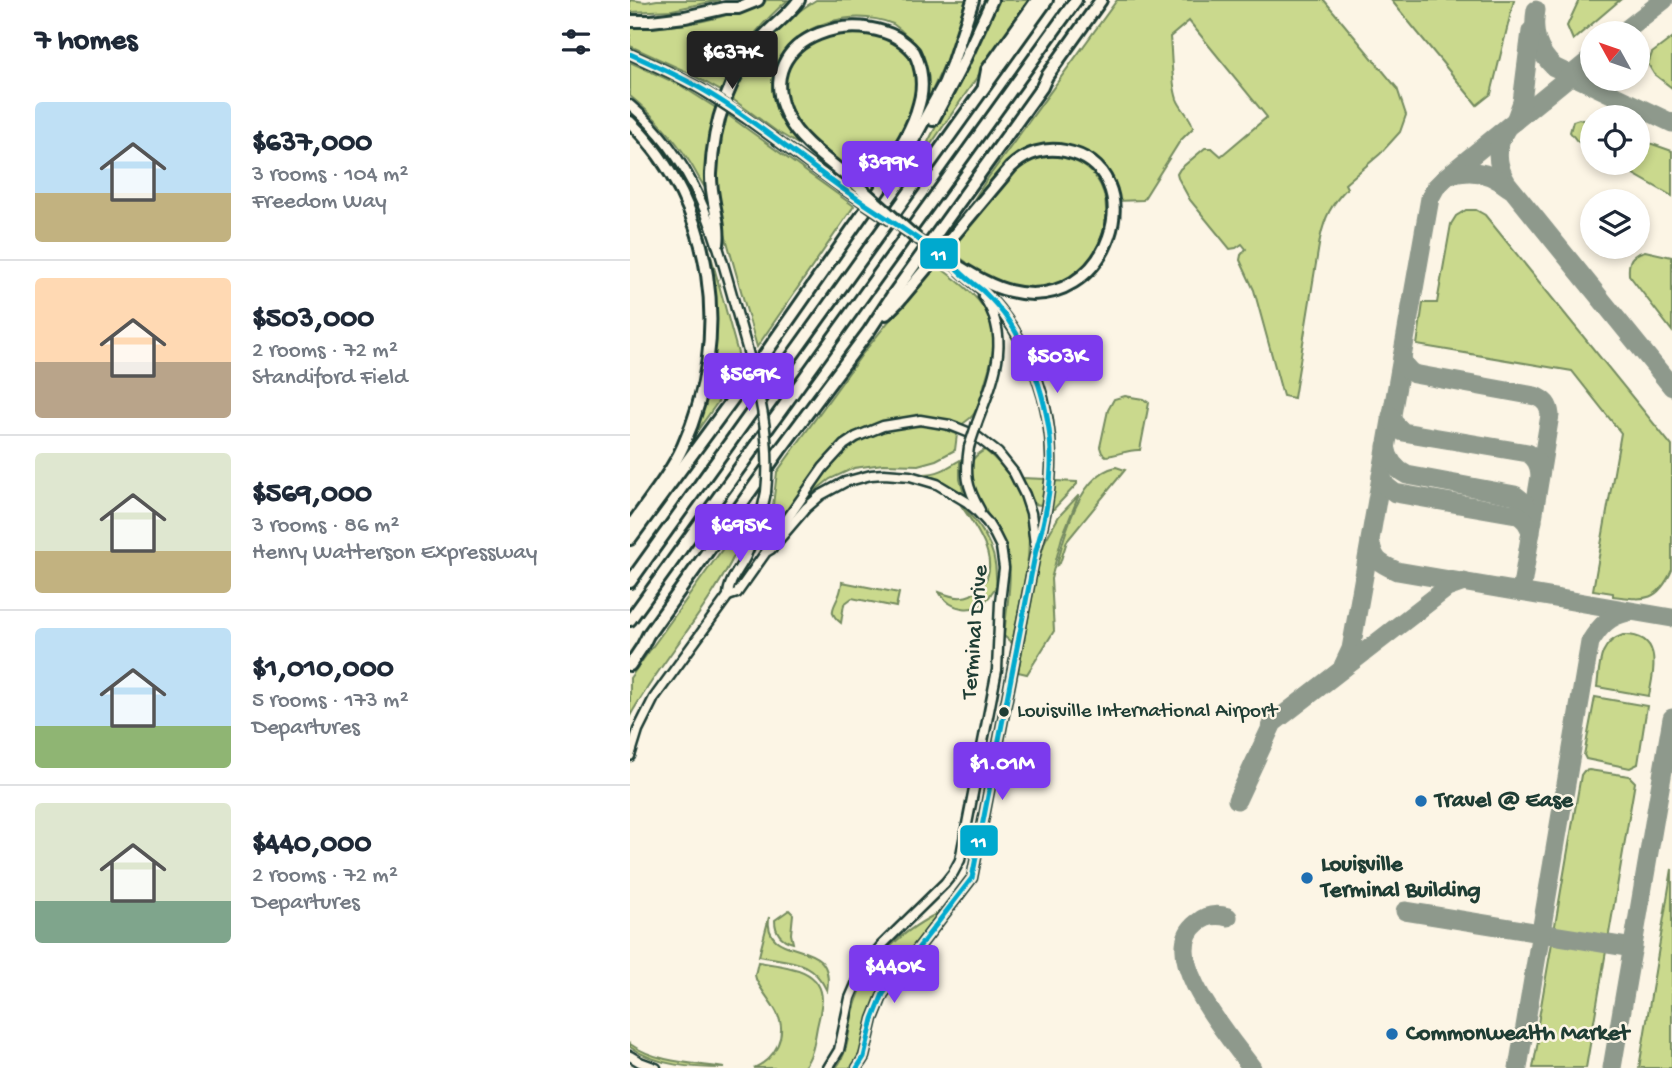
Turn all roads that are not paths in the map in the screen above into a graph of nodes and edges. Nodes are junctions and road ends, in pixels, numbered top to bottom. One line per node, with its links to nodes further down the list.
1 (740, 0): 11 (highway)
2 (758, 0): 11 (highway)
3 (973, 0): 20 (highway)
4 (992, 0): 20 (highway)
5 (1037, 0): 17 (highway)
6 (1047, 0): 17 (highway)
7 (1076, 0): 34 (highway)
8 (1101, 0): 16 (highway)
9 (1109, 0): 16 (highway)
10 (801, 1): 23 (highway)
11 (725, 8): 13 (highway)
12 (870, 17): 21 (highway)
13 (630, 21)
14 (821, 21): 22 (highway, bridge)
15 (630, 54): 22 (main road, bridge)
16 (1042, 87): 26 (highway)
17 (983, 90): 32 (highway)
18 (630, 105): 23 (main road, Terminal Drive)
19 (630, 122): 28 (highway)
20 (889, 177): 21 (highway)
21 (871, 201): 29 (highway)
22 (917, 239): 24 (main road, bridge)
23 (718, 244): 33 (main road, Terminal Drive, bridge)
24 (948, 260): 25 (main road); 26 (highway)
25 (972, 283): 27 (main road, bridge); 30 (main road)
26 (869, 331): 35 (highway)
27 (987, 522): 31 (main road, Terminal Drive); 41 (main road, Terminal Drive)
28 (630, 527)
29 (630, 539)
30 (1036, 550): 31 (main road); 42 (main road)
31 (766, 552): 33 (main road, Terminal Drive)
32 (630, 582)
33 (728, 596): 38 (main road, Terminal Drive)
34 (630, 620)
35 (648, 635): 36 (highway); 37 (highway)
36 (630, 654)
37 (630, 665)
38 (630, 756)
39 (630, 1056): 40 (main road)
40 (656, 1068)
41 (828, 1068)
42 (858, 1068)

